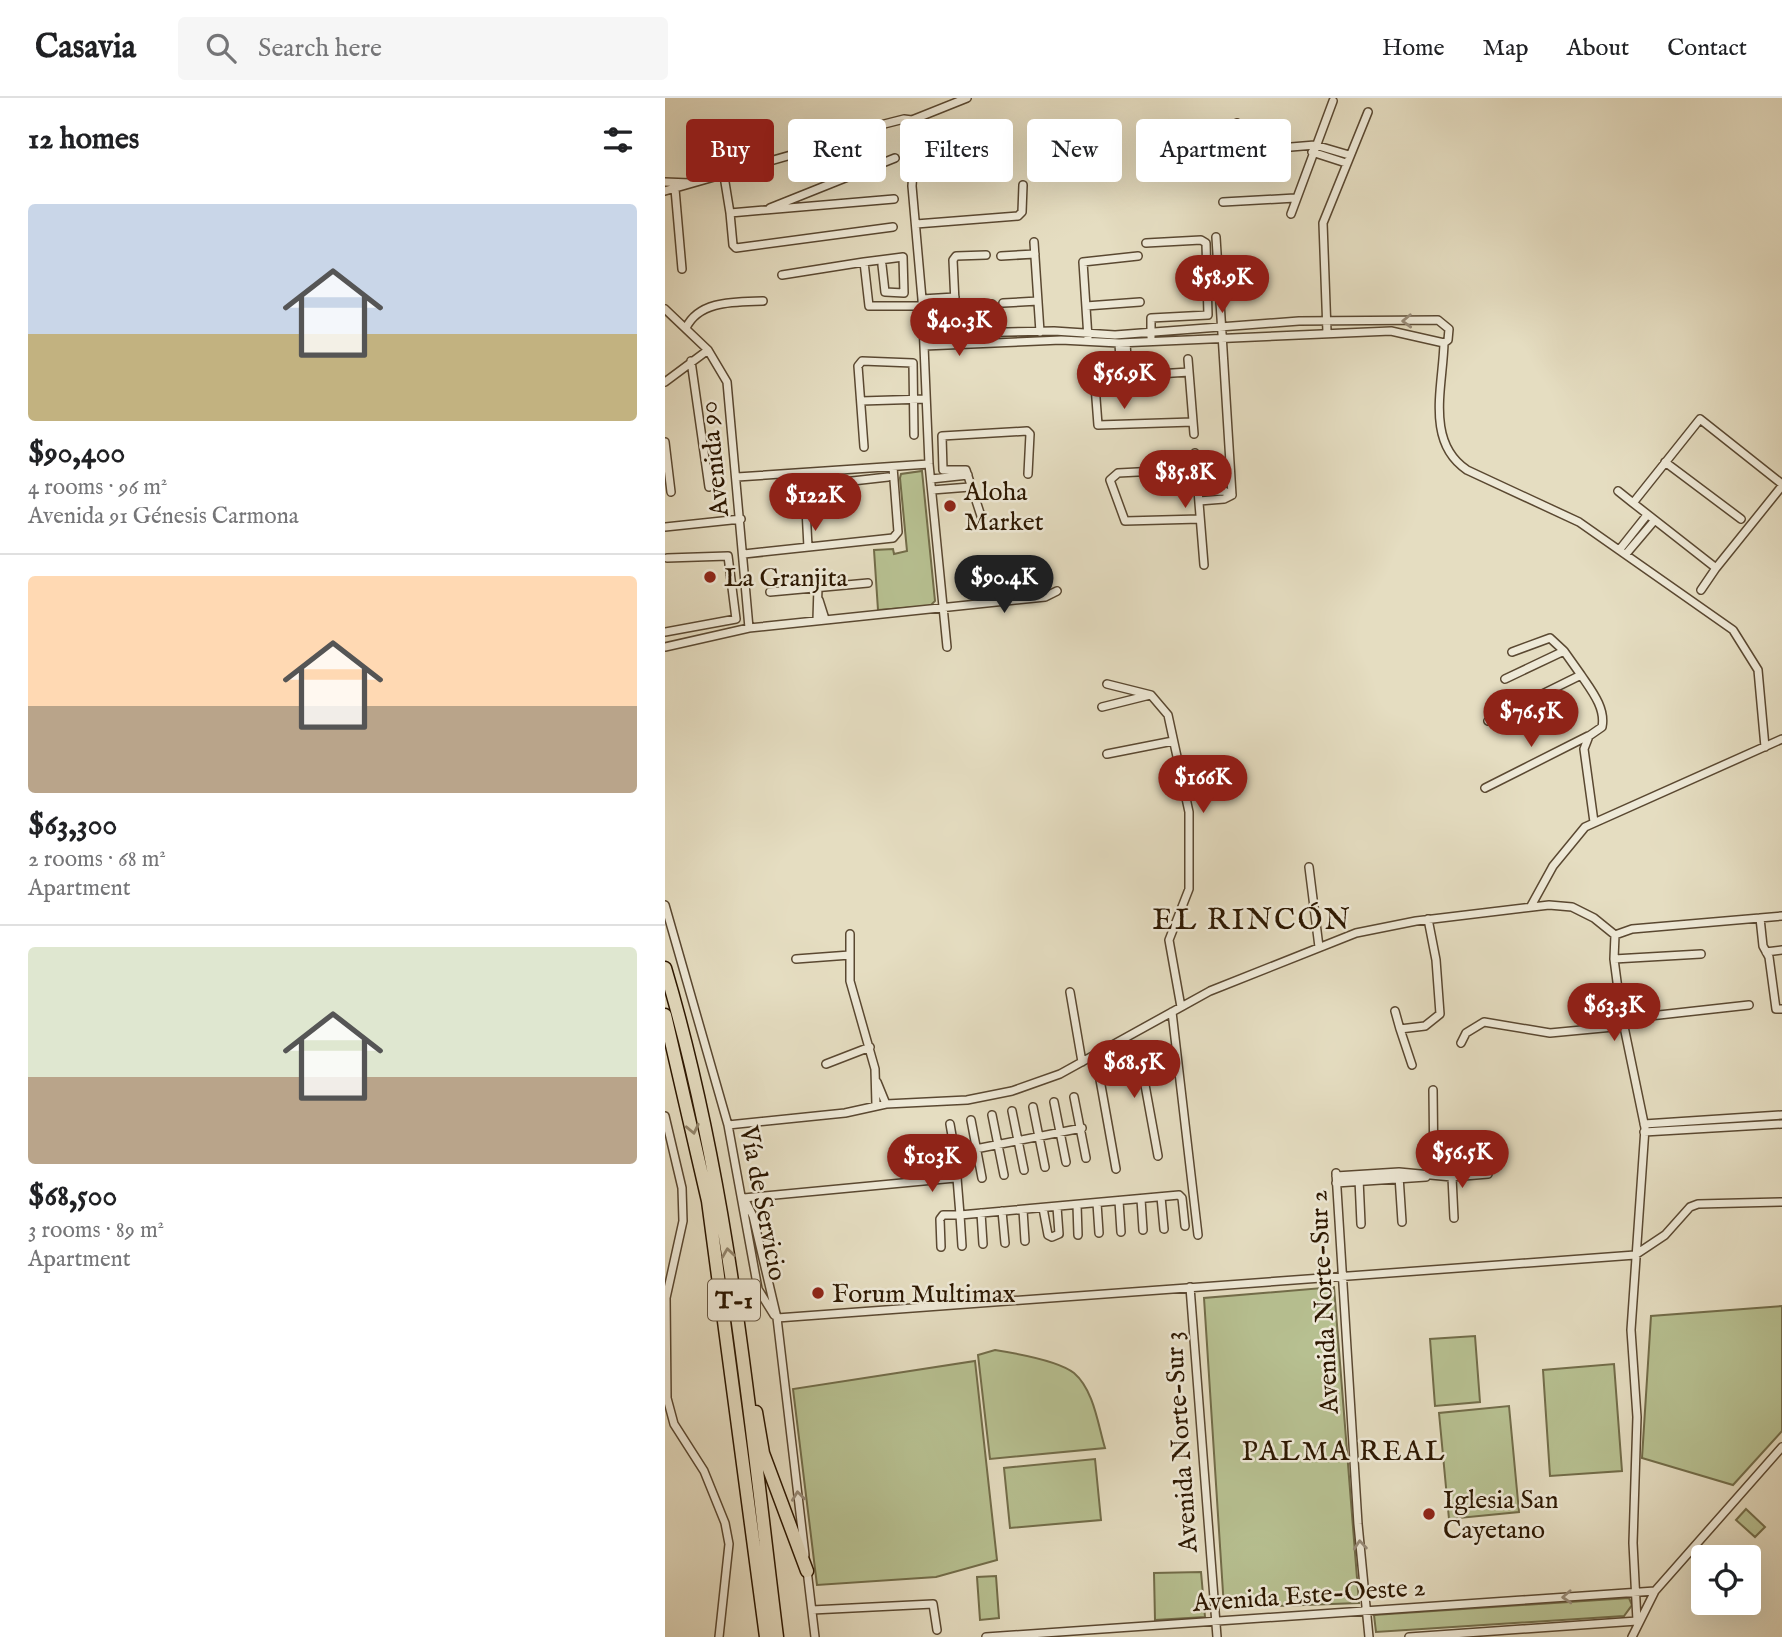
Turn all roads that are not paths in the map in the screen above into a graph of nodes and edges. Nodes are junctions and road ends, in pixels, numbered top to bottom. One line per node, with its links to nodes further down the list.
1 (967, 98): 4 (street)
2 (1333, 101): 6 (street)
3 (1367, 112): 9 (street)
4 (914, 119)
5 (900, 120): 10 (street)
6 (1314, 148): 7 (street); 9 (street); 19 (street)
7 (1291, 149)
8 (895, 158): 22 (street)
9 (1347, 159): 47 (street)
10 (774, 161)
11 (665, 182): 15 (street)
12 (702, 182): 15 (street)
13 (725, 182): 23 (street)
14 (912, 182): 25 (street)
15 (694, 184): 17 (street)
16 (1023, 185): 25 (street)
17 (675, 189): 18 (street); 36 (street)
18 (665, 191)
19 (1295, 198): 21 (street); 24 (street)
20 (894, 199): 22 (street)
21 (1223, 202)
22 (760, 212): 23 (street)
23 (730, 213): 26 (street)
24 (1291, 214)
25 (916, 224): 41 (street)
26 (893, 227)
27 (1216, 237): 49 (street)
28 (1034, 243): 30 (street)
29 (1146, 243): 53 (street)
30 (1035, 254): 32 (street); 40 (street)
31 (986, 255): 38 (street)
32 (1001, 256)
33 (1138, 256): 45 (street)
34 (864, 262): 35 (street)
35 (883, 265)
36 (682, 269)
37 (782, 275): 41 (street)
38 (955, 297): 41 (street); 44 (street)
39 (763, 301): 48 (street)
40 (1038, 301): 43 (street); 50 (street)
41 (922, 302): 52 (street)
42 (1140, 302): 45 (street)
43 (1003, 303)
44 (992, 304)
45 (1086, 306): 54 (street)
46 (665, 309): 48 (street, Avenida 90)
47 (1327, 320): 49 (street); 51 (street); 57 (street, one-way to 47)
48 (686, 328): 59 (street, Avenida 90)
49 (1220, 329): 53 (street); 55 (street)
50 (1040, 332): 52 (street); 54 (street)
51 (1327, 332): 55 (street); 57 (street)
52 (923, 334): 58 (street)
53 (1151, 337): 54 (street); 55 (street); 56 (street)
54 (1088, 338): 56 (street); 58 (street)
55 (1222, 338): 91 (street)
56 (1122, 343): 64 (street)
57 (1444, 343): 101 (street)
58 (923, 346): 68 (street)
59 (708, 350): 62 (street); 82 (street, Avenida 90)
60 (1093, 359): 65 (street)
61 (1188, 359): 63 (street)
62 (691, 361): 66 (street); 87 (street)
63 (1189, 372): 64 (street); 70 (street)
64 (1124, 376): 65 (street)
65 (1094, 378): 70 (street)
66 (665, 382)
67 (913, 399): 68 (street); 69 (street); 69 (street); 72 (street)
68 (926, 399): 77 (street)
69 (861, 401): 74 (street)
70 (1193, 422): 71 (street)
71 (1193, 434)
72 (914, 435)
73 (665, 442): 90 (street)
74 (864, 447)
75 (1195, 453): 79 (street)
76 (1665, 462): 85 (street); 92 (street); 97 (street)
77 (929, 464): 78 (street); 84 (street)
78 (893, 467): 82 (street); 100 (street)
79 (1196, 468): 91 (street); 96 (street)
80 (1028, 474): 81 (street)
81 (968, 475): 84 (street); 86 (street)
82 (737, 477): 95 (street, Avenida 90)
83 (888, 477): 100 (street)
84 (931, 479): 88 (street)
85 (1782, 485): 105 (street)
86 (970, 487): 88 (street); 94 (street)
87 (709, 488)
88 (932, 490): 111 (street)
89 (1618, 491): 92 (street)
90 (671, 492)
91 (1198, 496): 96 (street)
92 (1633, 503): 93 (street)
93 (1647, 515): 98 (street); 101 (street)
94 (981, 516)
95 (741, 519): 99 (street); 102 (street, Avenida 90)
96 (1200, 519): 104 (street)
97 (1741, 519)
98 (1654, 521): 101 (street); 105 (street)
99 (665, 527)
100 (808, 547): 102 (street)
101 (1623, 551): 131 (street)
102 (744, 554): 114 (street, Avenida 90)
103 (667, 558): 113 (street)
104 (1204, 565)
105 (1716, 568): 108 (street)
106 (868, 583): 107 (street)
107 (818, 587): 110 (street); 112 (street)
108 (1701, 590)
109 (1057, 591): 111 (street)
110 (770, 592)
111 (943, 609): 112 (street); 118 (street)
112 (821, 620): 114 (street)
113 (729, 621): 115 (street); 116 (street)
114 (749, 628): 116 (street)
115 (665, 632)
116 (731, 632): 117 (street)
117 (665, 647)
118 (947, 647)
119 (1564, 651): 120 (street); 121 (street); 122 (street)
120 (1513, 652)
121 (1581, 675): 126 (street); 127 (street)
122 (1505, 679)
123 (1107, 684): 124 (street)
124 (1151, 695): 125 (street); 129 (street)
125 (1102, 707)
126 (1487, 721)
127 (1589, 736): 130 (street); 132 (street)
128 (1782, 739): 131 (street)
129 (1173, 741): 133 (street); 154 (street)
130 (1568, 746): 132 (street); 134 (street)
131 (1765, 747): 135 (street)
132 (1584, 751): 135 (street)
133 (1107, 754)
134 (1485, 788)
135 (1594, 822): 138 (street)
136 (1309, 867): 144 (street)
137 (665, 905): 182 (street, Vía de Servicio)
138 (1531, 906): 141 (street); 143 (street)
139 (1782, 916): 140 (street)
140 (1760, 918): 143 (street); 146 (street)
141 (1428, 919): 144 (street); 160 (street)
142 (850, 934): 148 (street)
143 (1615, 935): 150 (street)
144 (1319, 947): 154 (street)
145 (1782, 950): 146 (street)
146 (1766, 951): 155 (street)
147 (1701, 954): 150 (street)
148 (850, 955): 149 (street); 162 (street)
149 (796, 959)
150 (1614, 959): 159 (street)
151 (665, 968): 239 (highway, T-1, one-way to 151)
152 (1070, 992): 164 (street)
153 (1749, 1005): 159 (street)
154 (1181, 1007): 157 (street)
155 (1775, 1009)
156 (1395, 1011): 160 (street)
157 (1172, 1012): 163 (street); 227 (street)
158 (665, 1015): 250 (highway, T-1, one-way to 250)
159 (1624, 1023): 161 (street); 184 (street)
160 (1400, 1029): 166 (street)
161 (1461, 1043)
162 (870, 1047): 165 (street); 168 (street)
163 (1094, 1055): 164 (street); 167 (street)
164 (1082, 1062): 172 (street)
165 (826, 1064)
166 (1412, 1065)
167 (1098, 1066): 191 (street); 195 (street)
168 (877, 1081): 172 (street); 173 (street)
169 (1433, 1090): 200 (street)
170 (1074, 1097): 183 (street)
171 (1054, 1102): 185 (street)
172 (886, 1104): 173 (street)
173 (876, 1105): 182 (street)
174 (1033, 1107): 186 (street)
175 (1012, 1111): 187 (street)
176 (992, 1115): 188 (street)
177 (1782, 1115): 184 (street)
178 (665, 1116): 249 (street)
179 (971, 1120): 189 (street)
180 (950, 1124): 190 (street)
181 (1782, 1124): 184 (street)
182 (728, 1125): 206 (street, Vía de Servicio)
183 (1082, 1128): 185 (street); 192 (street)
184 (1644, 1128): 233 (street)
185 (1061, 1132): 186 (street); 193 (street)
186 (1039, 1136): 187 (street); 194 (street)
187 (1019, 1141): 188 (street); 196 (street)
188 (998, 1145): 189 (street); 198 (street)
189 (977, 1149): 190 (street); 203 (street)
190 (955, 1153): 202 (street)
191 (1158, 1156)
192 (1086, 1158)
193 (1066, 1163)
194 (1045, 1167)
195 (1116, 1169)
196 (1024, 1170)
197 (1488, 1174): 201 (street)
198 (1004, 1175)
199 (1399, 1175): 200 (street); 204 (street); 219 (street)
200 (1434, 1175): 201 (street)
201 (1451, 1177): 218 (street)
202 (955, 1178): 206 (street); 217 (street)
203 (982, 1178)
204 (1359, 1178): 220 (street); 236 (street, Avenida Norte-Sur 2)
205 (1161, 1197): 207 (street); 221 (street); 222 (street)
206 (744, 1198): 234 (street, Vía de Servicio); 235 (street)
207 (1141, 1199): 208 (street); 223 (street)
208 (1119, 1201): 210 (street); 224 (street)
209 (1782, 1202): 233 (street)
210 (1097, 1203): 211 (street); 225 (street)
211 (1077, 1205): 212 (street); 226 (street)
212 (1057, 1207): 213 (street); 213 (street)
213 (1044, 1208): 214 (street)
214 (1023, 1210): 215 (street); 228 (street)
215 (1002, 1211): 216 (street); 229 (street)
216 (981, 1213): 217 (street); 230 (street)
217 (960, 1215): 231 (street); 232 (street)
218 (1454, 1218)
219 (1402, 1222)
220 (1361, 1224)
221 (1185, 1226)
222 (1164, 1229)
223 (1143, 1230)
224 (1121, 1232)
225 (1099, 1233)
226 (1079, 1235)
227 (1198, 1235)
228 (1025, 1241)
229 (1005, 1243)
230 (983, 1244)
231 (962, 1246)
232 (941, 1247)
233 (1635, 1255): 236 (street); 243 (street)
234 (754, 1270): 235 (street); 238 (street, Vía de Servicio)
235 (764, 1272): 238 (street)
236 (1341, 1277): 237 (street); 245 (street, Avenida Norte-Sur 2, one-way to 236)
237 (1190, 1287): 238 (street); 246 (street, Avenida Norte-Sur 3)
238 (776, 1318): 241 (street, Vía de Servicio, one-way to 238)
239 (744, 1372): 241 (highway); 251 (highway, T-1)
240 (1782, 1447): 242 (street)
241 (807, 1571): 244 (street, Vía de Servicio)
242 (1655, 1591): 243 (street, Avenida Este-Oeste 2); 247 (street)
243 (1636, 1593): 245 (street, Avenida Este-Oeste 2, one-way to 245); 247 (street)
244 (812, 1610): 248 (street); 252 (street, Vía de Servicio)
245 (1366, 1611): 246 (street, Avenida Este-Oeste 2); 255 (street, Avenida Norte-Sur 2)
246 (1215, 1621): 253 (street, Avenida Este-Oeste 2); 254 (street, Avenida Norte-Sur 3)
247 (1637, 1621): 256 (street, Avenida Este-Oeste 2); 257 (street)
248 (937, 1630)
249 (719, 1637)
250 (766, 1637)
251 (777, 1637)
252 (815, 1637)
253 (986, 1637)
254 (1217, 1637)
255 (1369, 1637)
256 (1409, 1637)
257 (1632, 1637)

